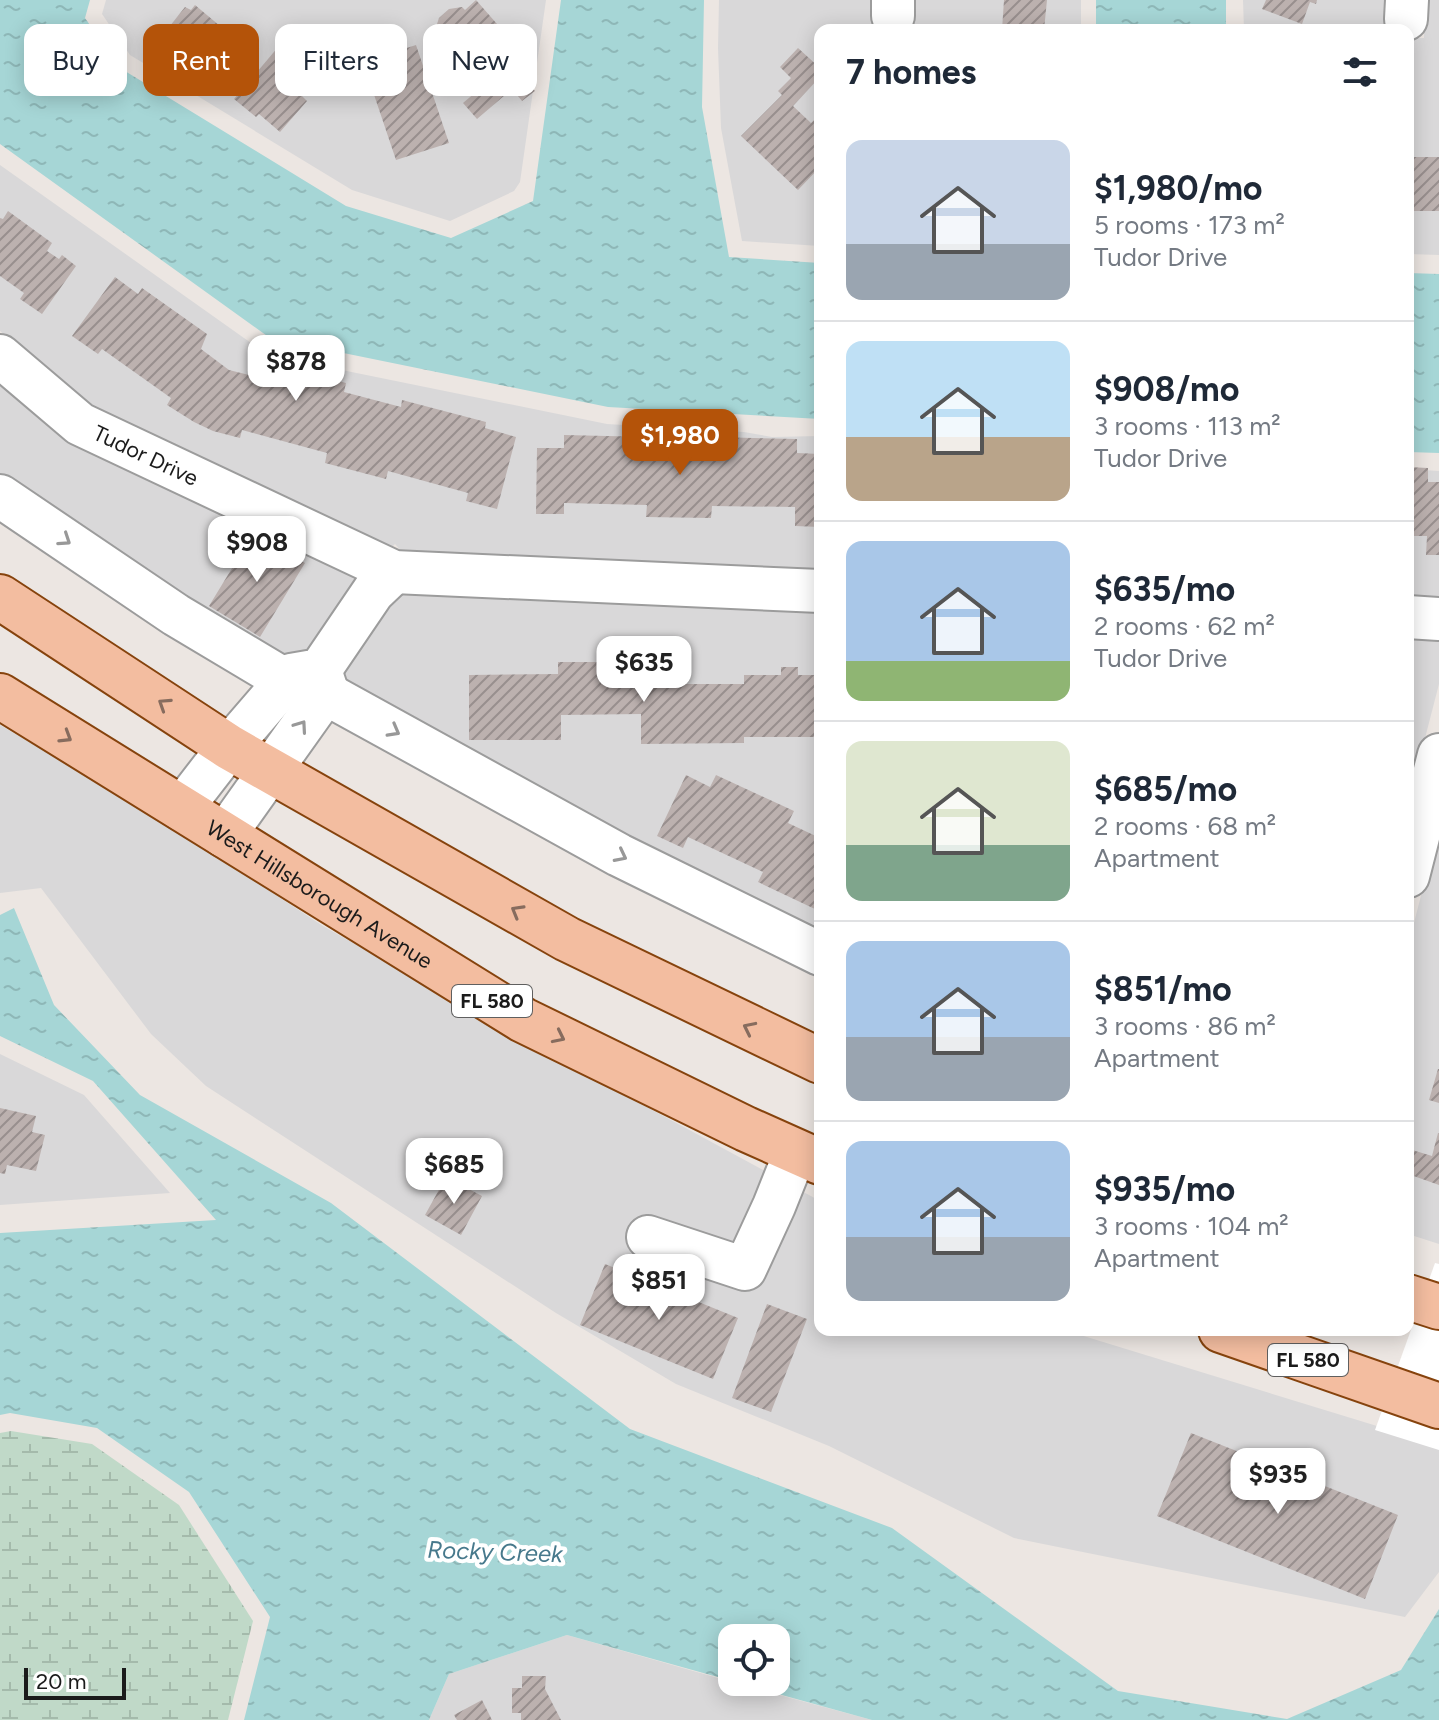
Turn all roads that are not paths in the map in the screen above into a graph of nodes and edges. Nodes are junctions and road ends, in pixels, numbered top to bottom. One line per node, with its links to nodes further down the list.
1 (0, 356): 3 (street, Tudor Drive)
2 (0, 496): 8 (street, one-way to 8)
3 (394, 572): 4 (street, Tudor Drive); 8 (street)
4 (814, 591)
5 (0, 597): 10 (main road, one-way to 5)
6 (1414, 617): 7 (street)
7 (1439, 619)
8 (310, 681): 10 (street); 12 (street, one-way to 8); 16 (street, one-way to 16)
9 (0, 696): 13 (main road, West Hillsborough Avenue / FL 580, one-way to 13)
10 (229, 747): 12 (main road); 13 (street)
11 (1439, 755): 15 (street)
12 (271, 772): 14 (street); 17 (main road, one-way to 12)
13 (181, 809): 14 (main road, West Hillsborough Avenue / FL 580)
14 (224, 836): 18 (main road, West Hillsborough Avenue / FL 580, one-way to 18)
15 (1414, 853)
16 (814, 951)
17 (814, 1058)
18 (808, 1156): 19 (street)
19 (648, 1237)
20 (1238, 1336): 21 (main road, FL 580)
21 (1439, 1406)

